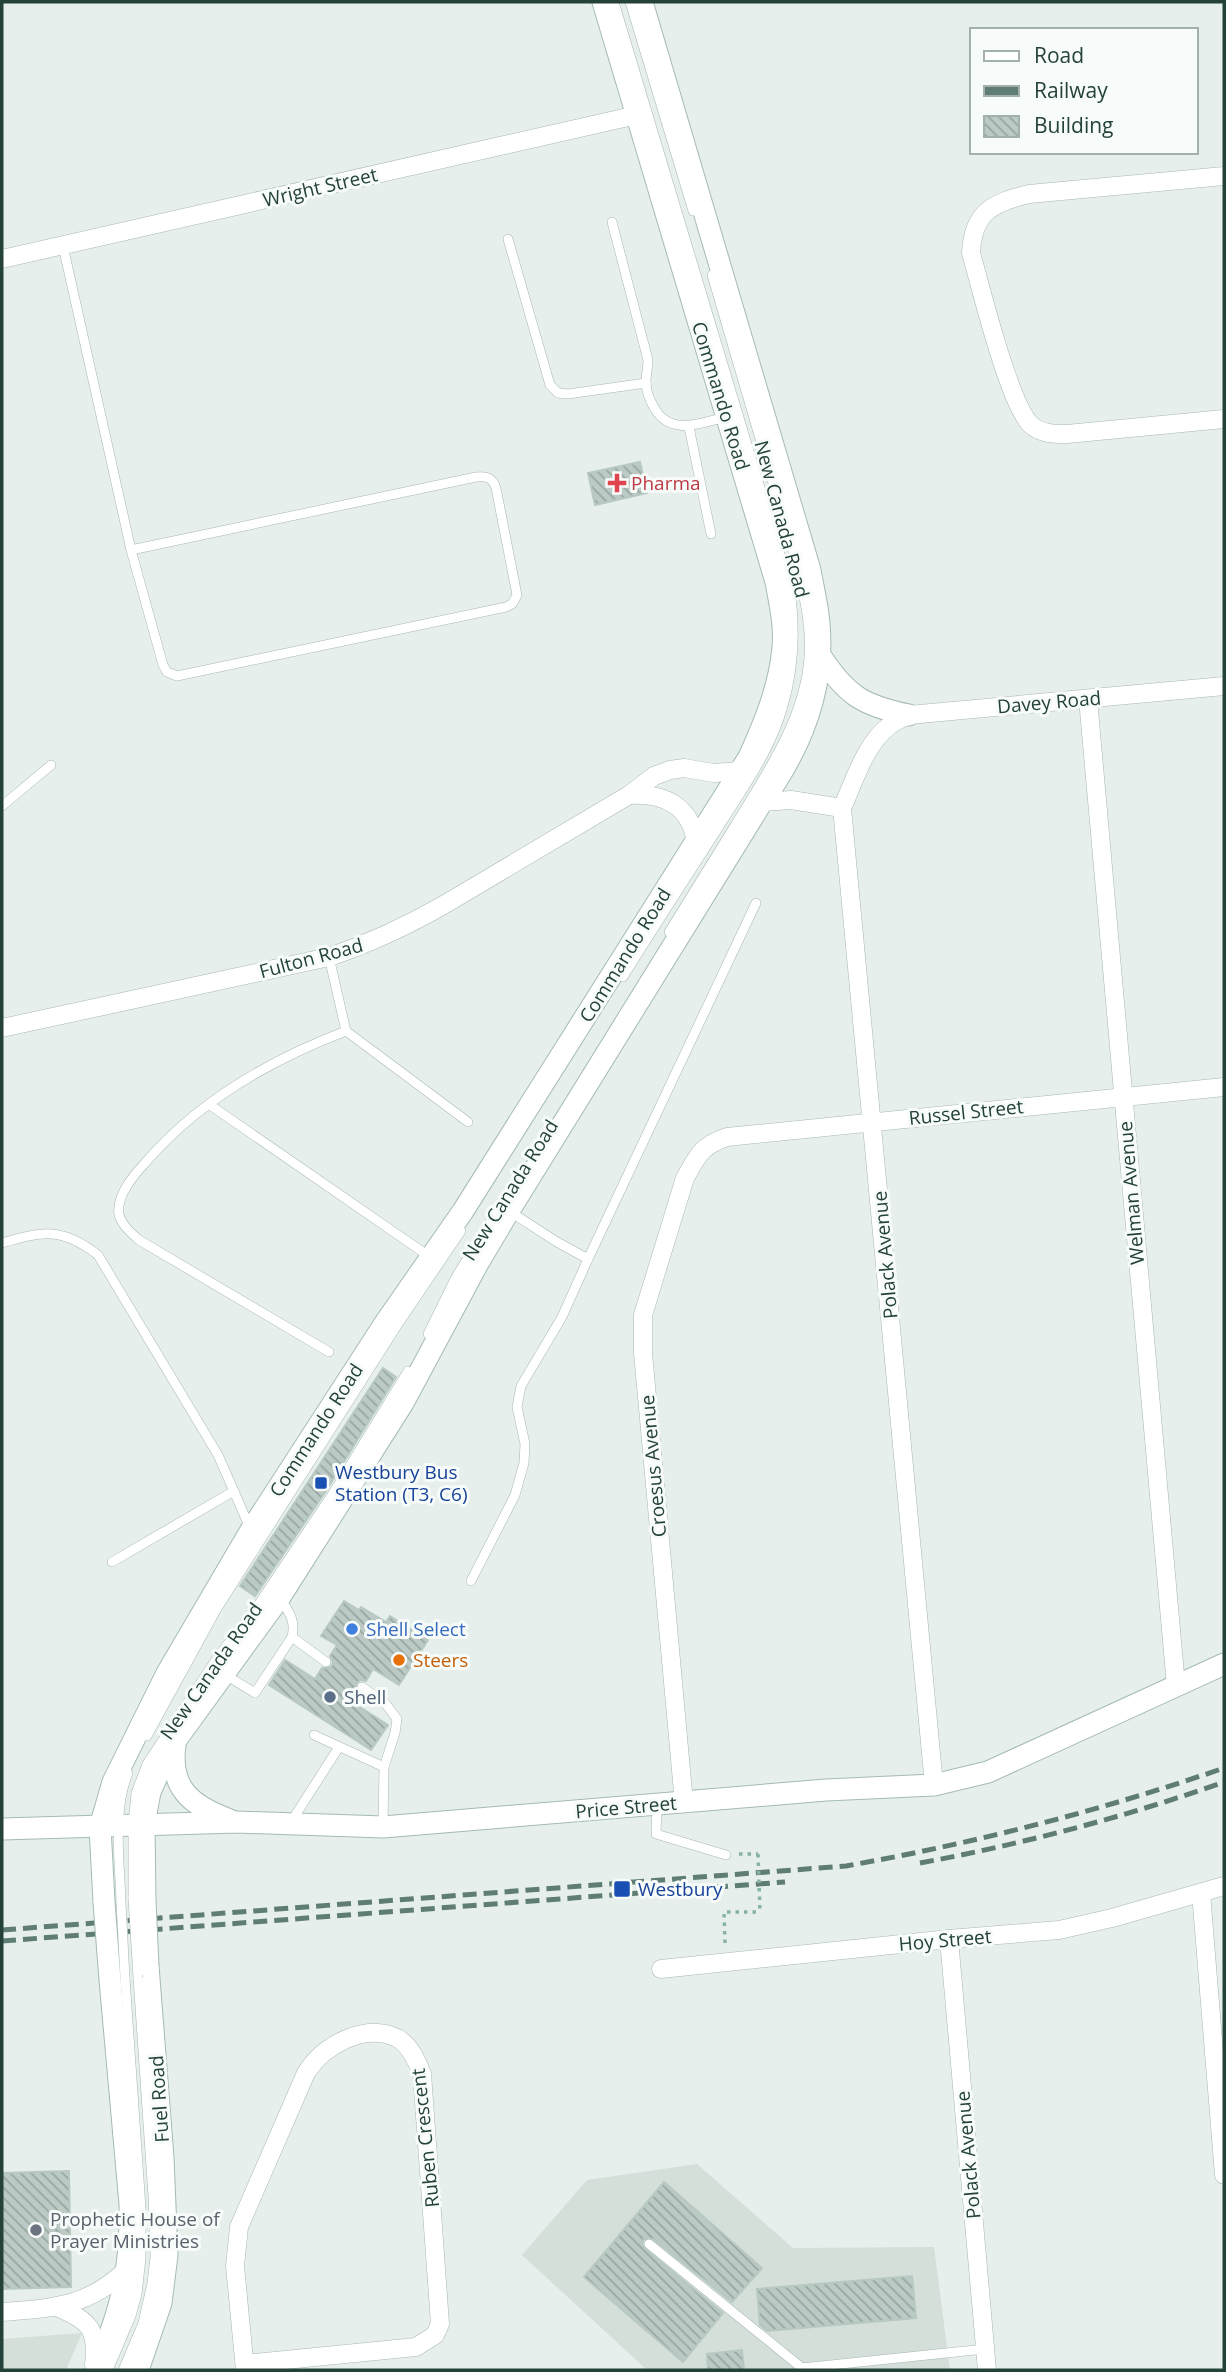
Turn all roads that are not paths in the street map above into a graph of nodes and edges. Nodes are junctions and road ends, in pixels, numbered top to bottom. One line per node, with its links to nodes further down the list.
1 (603, 2): 5 (main road, Commando Road)
2 (614, 2): 67 (lane, New Canada Road)
3 (630, 2): 9 (lane)
4 (642, 2): 19 (main road, Commando Road)
5 (637, 115): 10 (street, Wright Street); 14 (main road, Commando Road)
6 (1224, 176): 15 (street)
7 (612, 222): 13 (lane)
8 (508, 239): 13 (lane)
9 (703, 244)
10 (63, 246): 11 (street, Wright Street); 18 (lane)
11 (2, 259)
12 (710, 270): 31 (lane, New Canada Road)
13 (646, 383): 16 (lane)
14 (727, 416): 16 (lane); 24 (main road, Commando Road)
15 (1224, 419)
16 (689, 427): 17 (lane)
17 (711, 534)
18 (131, 550): 18 (lane)
19 (820, 655): 22 (main road); 26 (main road, Commando Road)
20 (1224, 686): 21 (street, Davey Road)
21 (1088, 699): 22 (street, Davey Road); 37 (street, Welman Avenue)
22 (909, 715): 28 (street, Davey Road)
23 (51, 765): 27 (lane)
24 (739, 771): 25 (street, Fulton Road); 29 (main road, Commando Road)
25 (629, 795): 29 (street); 32 (street, Fulton Road)
26 (762, 802): 28 (street); 42 (main road, Commando Road)
27 (2, 806)
28 (842, 808): 40 (street, Polack Avenue)
29 (696, 843): 44 (main road, Commando Road)
30 (756, 903): 45 (lane)
31 (659, 949)
32 (330, 957): 34 (street, Fulton Road); 35 (lane)
33 (652, 960): 67 (lane, New Canada Road)
34 (2, 1028)
35 (346, 1031): 38 (lane); 39 (lane)
36 (1224, 1087): 37 (street, Russel Street)
37 (1122, 1097): 40 (street, Russel Street); 56 (street, Welman Avenue)
38 (210, 1105): 44 (lane); 46 (lane)
39 (468, 1122)
40 (872, 1122): 41 (street, Russel Street); 62 (street, Polack Avenue)
41 (709, 1143): 63 (street, Croesus Avenue)
42 (509, 1211): 45 (lane); 51 (main road, Commando Road)
43 (2, 1243): 47 (lane)
44 (430, 1257): 48 (main road, Commando Road)
45 (588, 1259): 50 (lane)
46 (329, 1352)
47 (234, 1491): 48 (lane); 49 (lane)
48 (251, 1530): 67 (main road, Commando Road)
49 (112, 1562)
50 (471, 1581)
51 (280, 1597): 52 (lane); 55 (main road, Commando Road)
52 (292, 1637): 53 (lane); 55 (lane)
53 (326, 1662)
54 (1224, 1664): 56 (main road, Price Street)
55 (223, 1673): 59 (main road, Commando Road)
56 (1177, 1686): 62 (main road, Price Street)
57 (362, 1687): 61 (lane)
58 (314, 1735): 60 (lane)
59 (176, 1740): 65 (main road); 67 (main road, Commando Road)
60 (339, 1747): 61 (lane); 66 (lane)
61 (384, 1767): 68 (lane)
62 (934, 1785): 63 (main road, Price Street)
63 (684, 1802): 64 (main road, Price Street)
64 (657, 1805): 68 (main road, Price Street); 70 (lane)
65 (237, 1822): 66 (main road, Price Street); 67 (main road, Price Street)
66 (290, 1824): 68 (main road, Price Street)
67 (124, 1826): 69 (main road, Price Street); 75 (main road, Fuel Road, bridge); 76 (main road, Fuel Road, bridge)
68 (383, 1827)
69 (2, 1829)
70 (726, 1854)
71 (1224, 1886): 72 (street, Hoy Street)
72 (1201, 1893): 73 (street, Hoy Street); 77 (street)
73 (948, 1939): 74 (street, Hoy Street); 82 (street, Polack Avenue)
74 (661, 1969)
75 (143, 1972): 87 (lane); 88 (main road, Fuel Road)
76 (118, 1979): 79 (main road, Fuel Road); 86 (lane)
77 (1224, 2175)
78 (649, 2244): 84 (lane)
79 (129, 2267): 80 (street); 85 (main road, Fuel Road)
80 (59, 2308): 81 (street); 85 (street)
81 (2, 2312)
82 (985, 2349): 84 (lane); 89 (street, Polack Avenue)
83 (245, 2367): 83 (street, Ruben Crescent)
84 (802, 2369)
85 (95, 2370)
86 (108, 2370)
87 (123, 2370)
88 (138, 2370)
89 (987, 2370)

